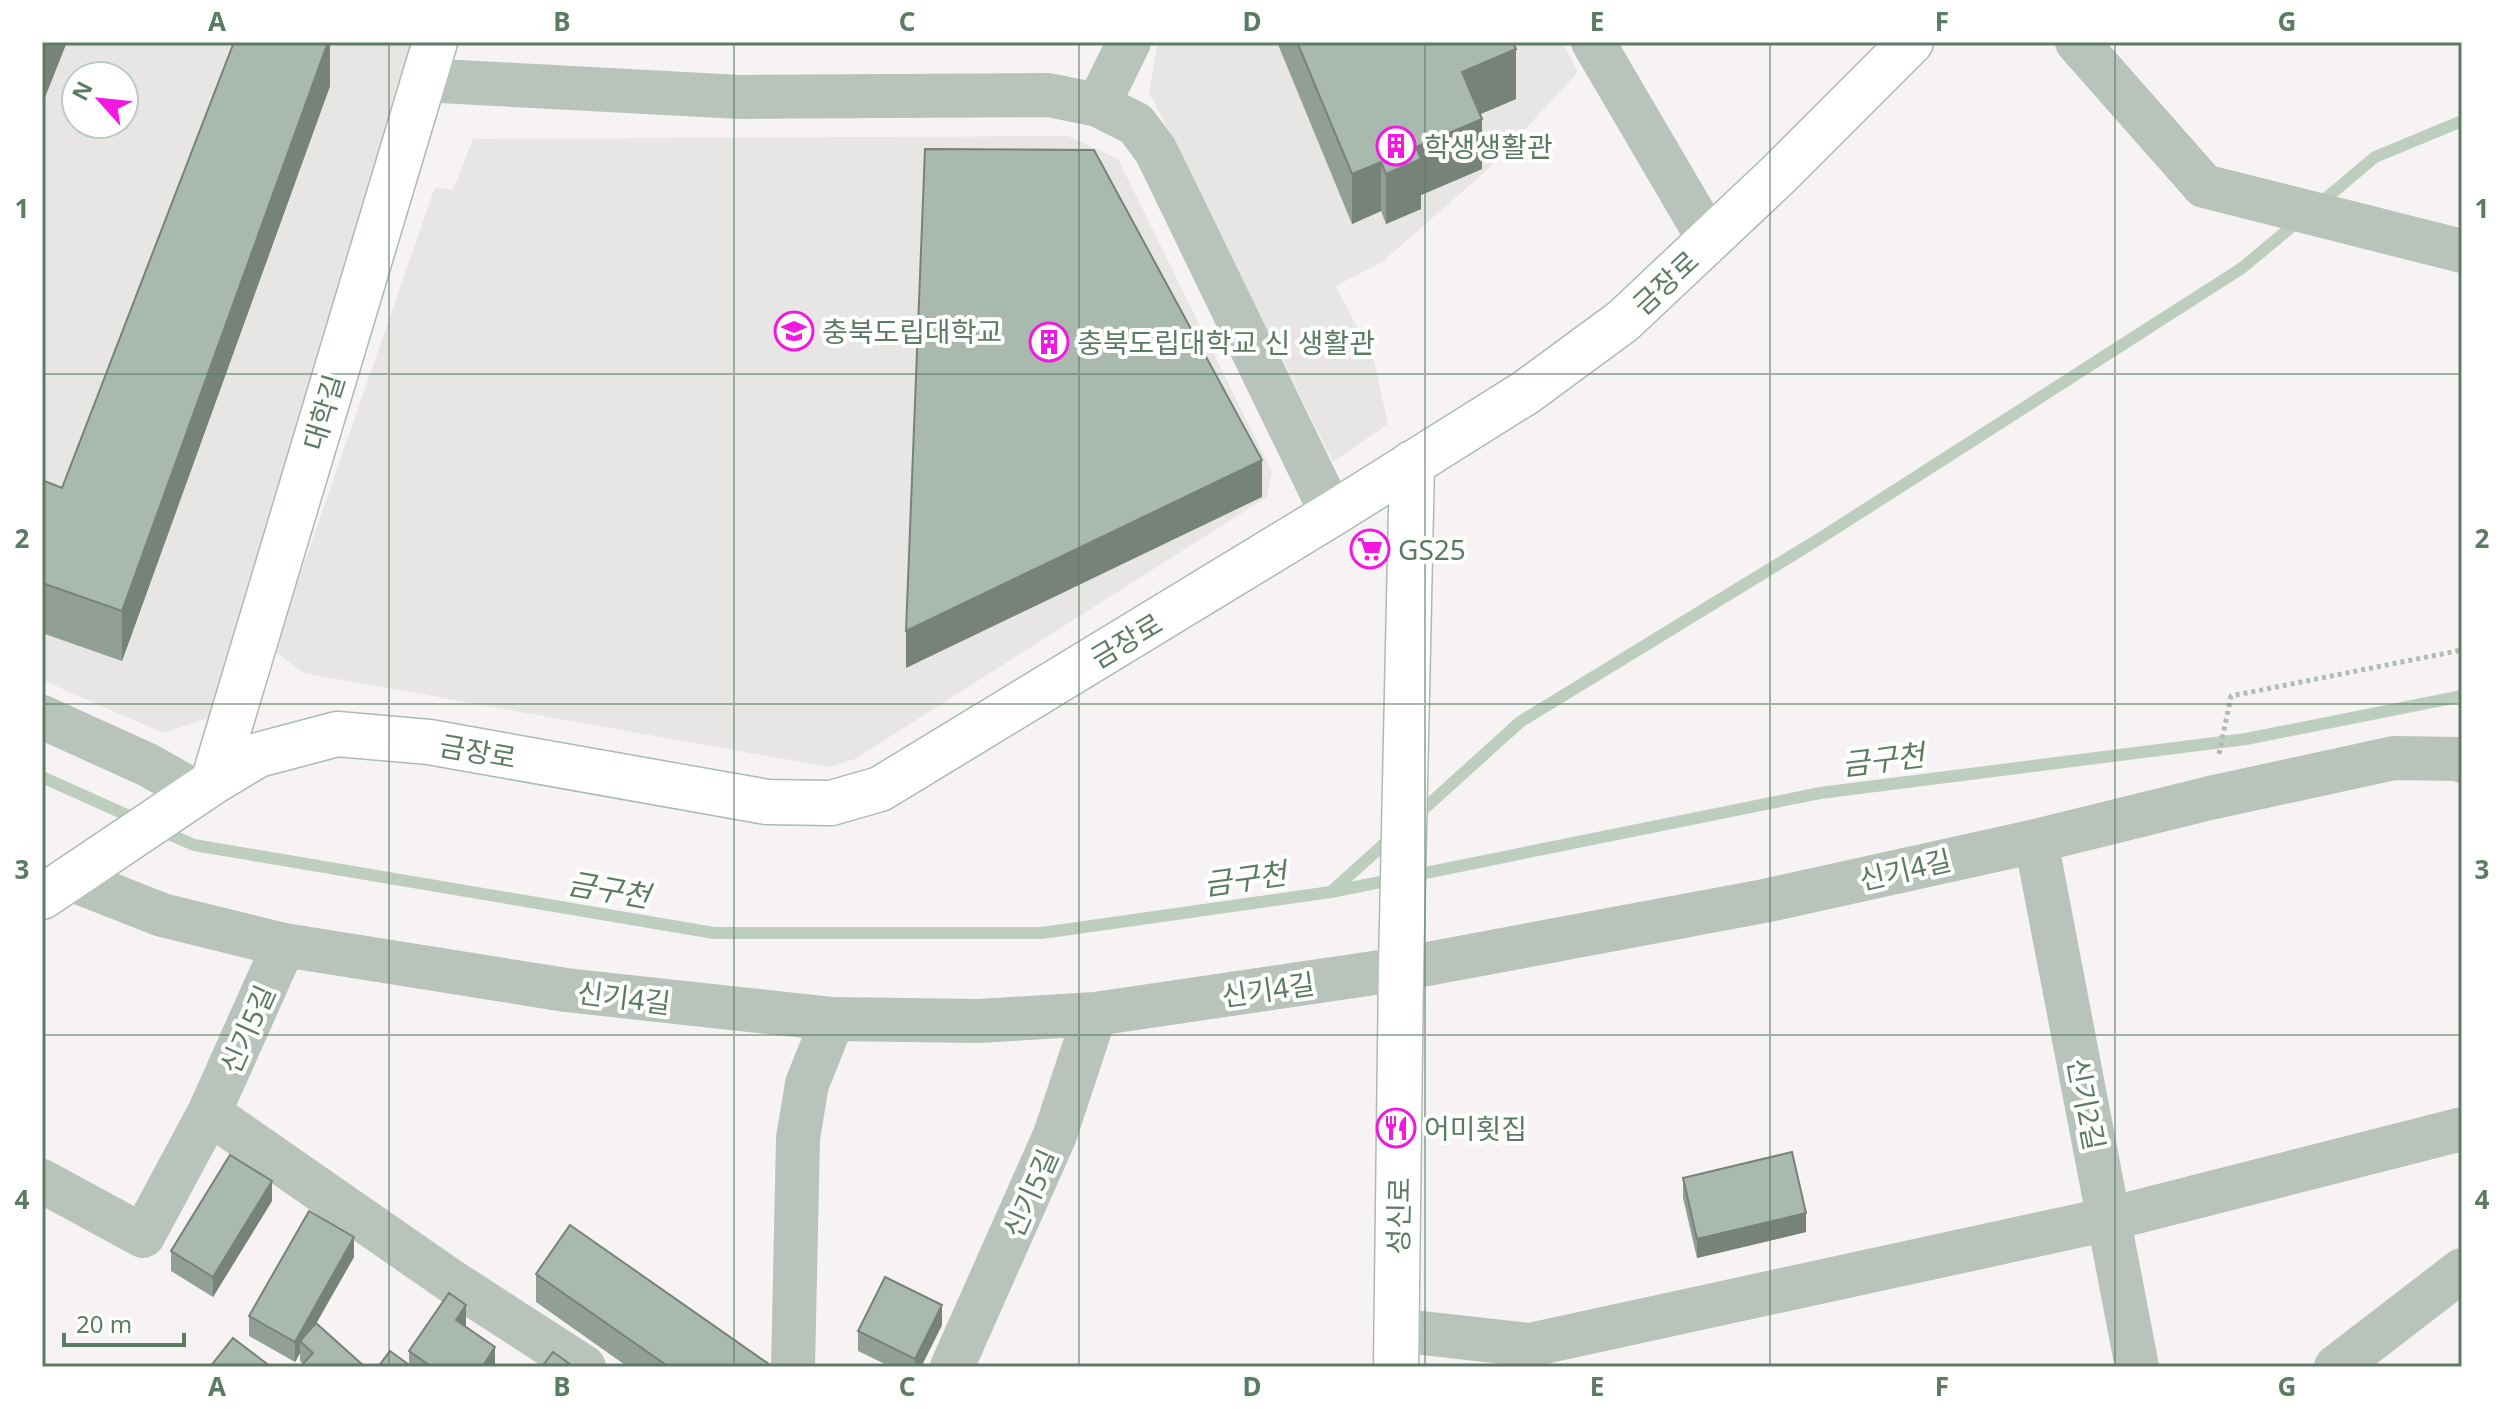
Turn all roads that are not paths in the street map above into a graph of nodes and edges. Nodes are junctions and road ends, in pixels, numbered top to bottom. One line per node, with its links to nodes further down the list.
1 (1129, 42): 6 (street)
2 (1593, 42): 7 (street)
3 (1911, 42): 7 (main road, 금장로)
4 (2077, 42): 8 (street)
5 (428, 61): 6 (street); 13 (main road, 대학길)
6 (1098, 105): 10 (street)
7 (1709, 240): 9 (main road, 금장로)
8 (2462, 251)
9 (1412, 463): 10 (main road, 금장로); 17 (main road, 성신로)
10 (1332, 514): 13 (main road, 금장로)
11 (42, 717): 13 (street)
12 (2462, 761): 14 (street, 신기4길)
13 (205, 787): 15 (main road, 금장로)
14 (2036, 841): 17 (street, 신기4길); 23 (street, 신기2길)
15 (65, 880): 16 (street, 신기4길)
16 (284, 945): 19 (street, 신기4길); 20 (street, 신기5길)
17 (1401, 969): 18 (street, 신기4길); 25 (main road, 성신로)
18 (1095, 1014): 19 (street, 신기4길); 28 (street, 신기5길)
19 (833, 1019): 27 (street)
20 (209, 1113): 22 (street, 신기5길); 26 (street)
21 (2462, 1129): 23 (street)
22 (42, 1181)
23 (2109, 1219): 25 (street); 29 (street, 신기2길)
24 (2462, 1270): 30 (street)
25 (1396, 1349)
26 (584, 1367)
27 (793, 1367)
28 (952, 1367)
29 (2137, 1367)
30 (2336, 1367)

